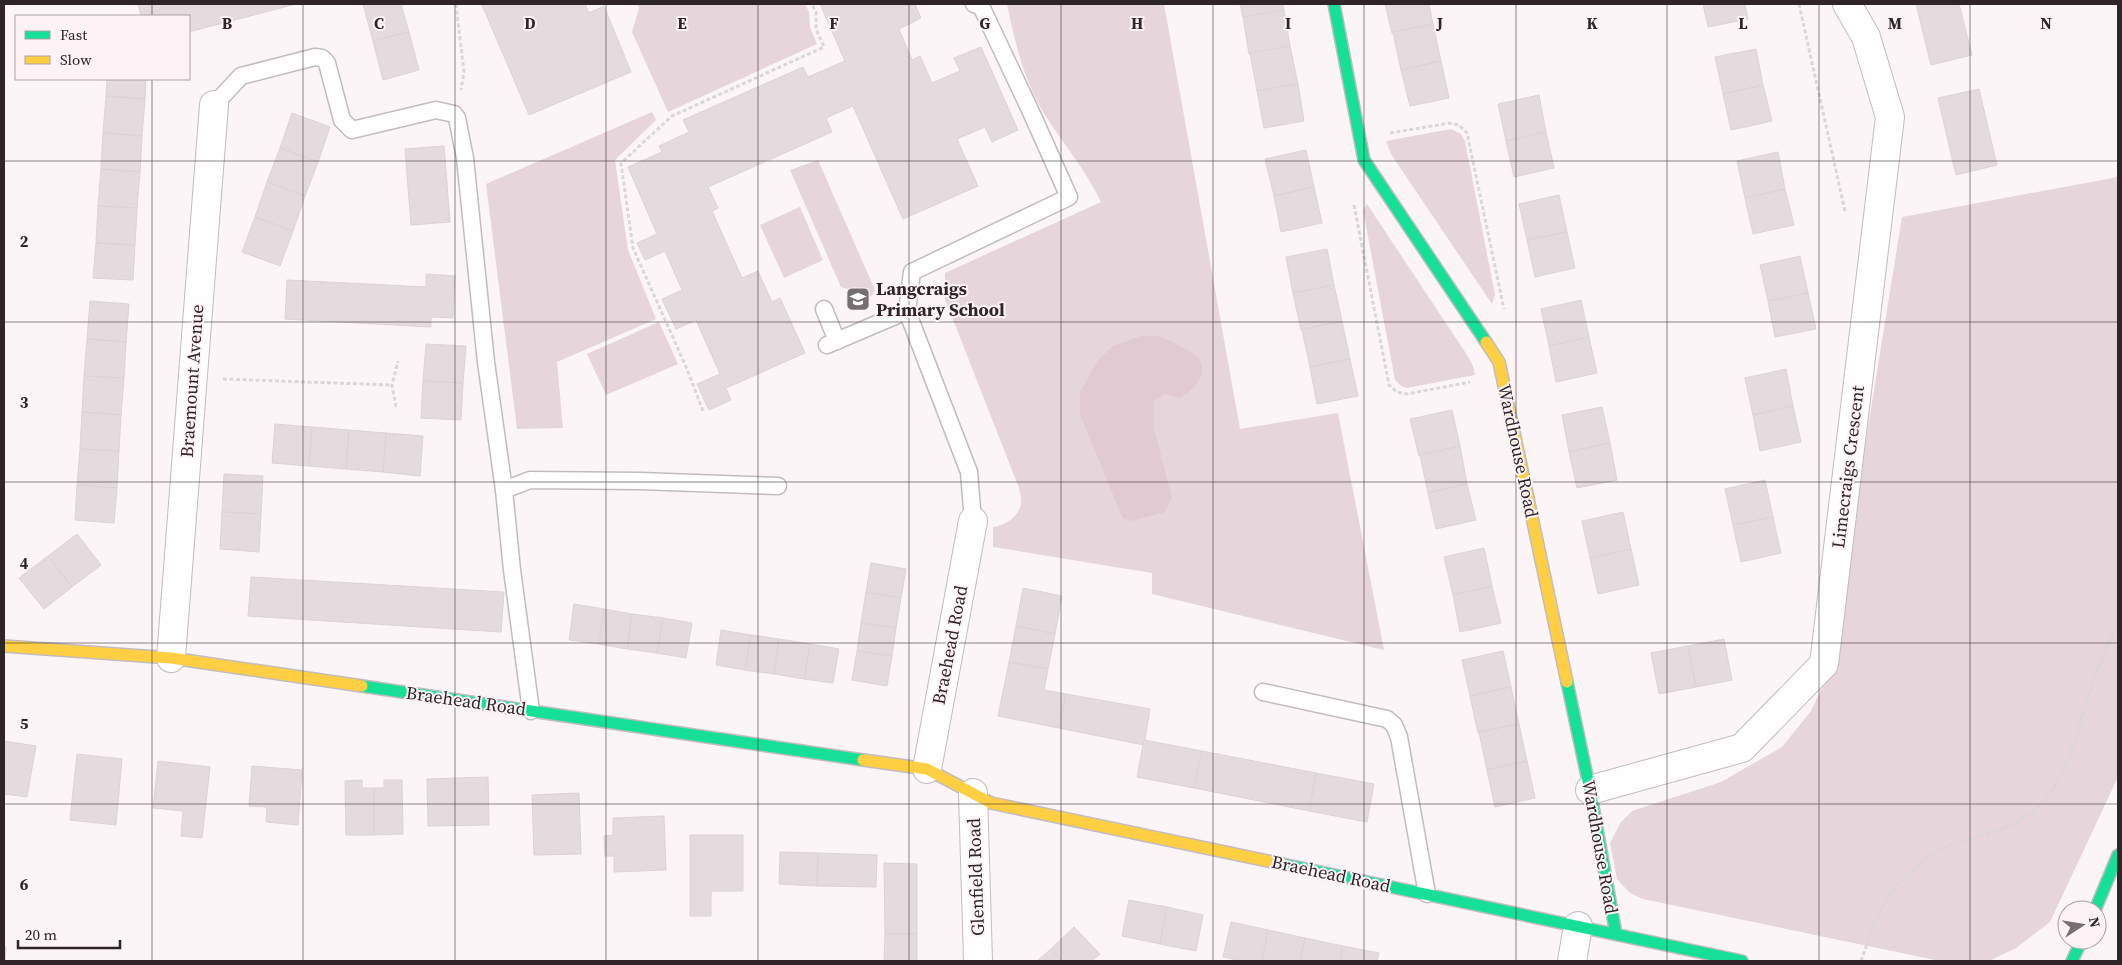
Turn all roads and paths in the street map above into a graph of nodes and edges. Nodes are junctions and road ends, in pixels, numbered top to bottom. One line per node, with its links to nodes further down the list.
1 (456, 4): 8 (path)
2 (812, 4): 20 (path)
3 (974, 4): 13 (lane)
4 (1334, 4): 9 (street, Wardhouse Road)
5 (1799, 4): 11 (path)
6 (1847, 4): 11 (street, Limecraigs Crescent)
7 (214, 105): 8 (lane); 17 (street, Braemount Avenue)
8 (458, 118): 22 (lane)
9 (1360, 138): 10 (street, Wardhouse Road); 14 (path)
10 (1364, 160): 16 (street, Wardhouse Road); 16 (path)
11 (1875, 246): 30 (street, Limecraigs Crescent)
12 (824, 309): 13 (lane)
13 (907, 312): 23 (lane)
14 (1504, 312)
15 (398, 361): 18 (path)
16 (1499, 362): 30 (street, Wardhouse Road)
17 (192, 378): 18 (path); 26 (street, Braemount Avenue)
18 (392, 385): 19 (path)
19 (396, 407)
20 (703, 411)
21 (778, 486): 22 (lane)
22 (504, 490): 28 (lane)
23 (973, 521): 29 (street, Braehead Road)
24 (2118, 620): 40 (path)
25 (4, 646): 26 (street, Braehead Road)
26 (171, 658): 28 (street, Braehead Road)
27 (1263, 692): 33 (lane)
28 (531, 711): 29 (street, Braehead Road)
29 (927, 769): 31 (street, Braehead Road)
30 (1590, 790): 36 (street, Wardhouse Road)
31 (973, 793): 33 (street, Braehead Road); 37 (street, Glenfield Road)
32 (2118, 855): 34 (street)
33 (1427, 894): 35 (street, Braehead Road)
34 (2098, 900)
35 (1578, 926): 36 (street, Braehead Road); 38 (street)
36 (1616, 934): 39 (street, Braehead Road)
37 (978, 961)
38 (1572, 961)
39 (1742, 961)
40 (1861, 961)

